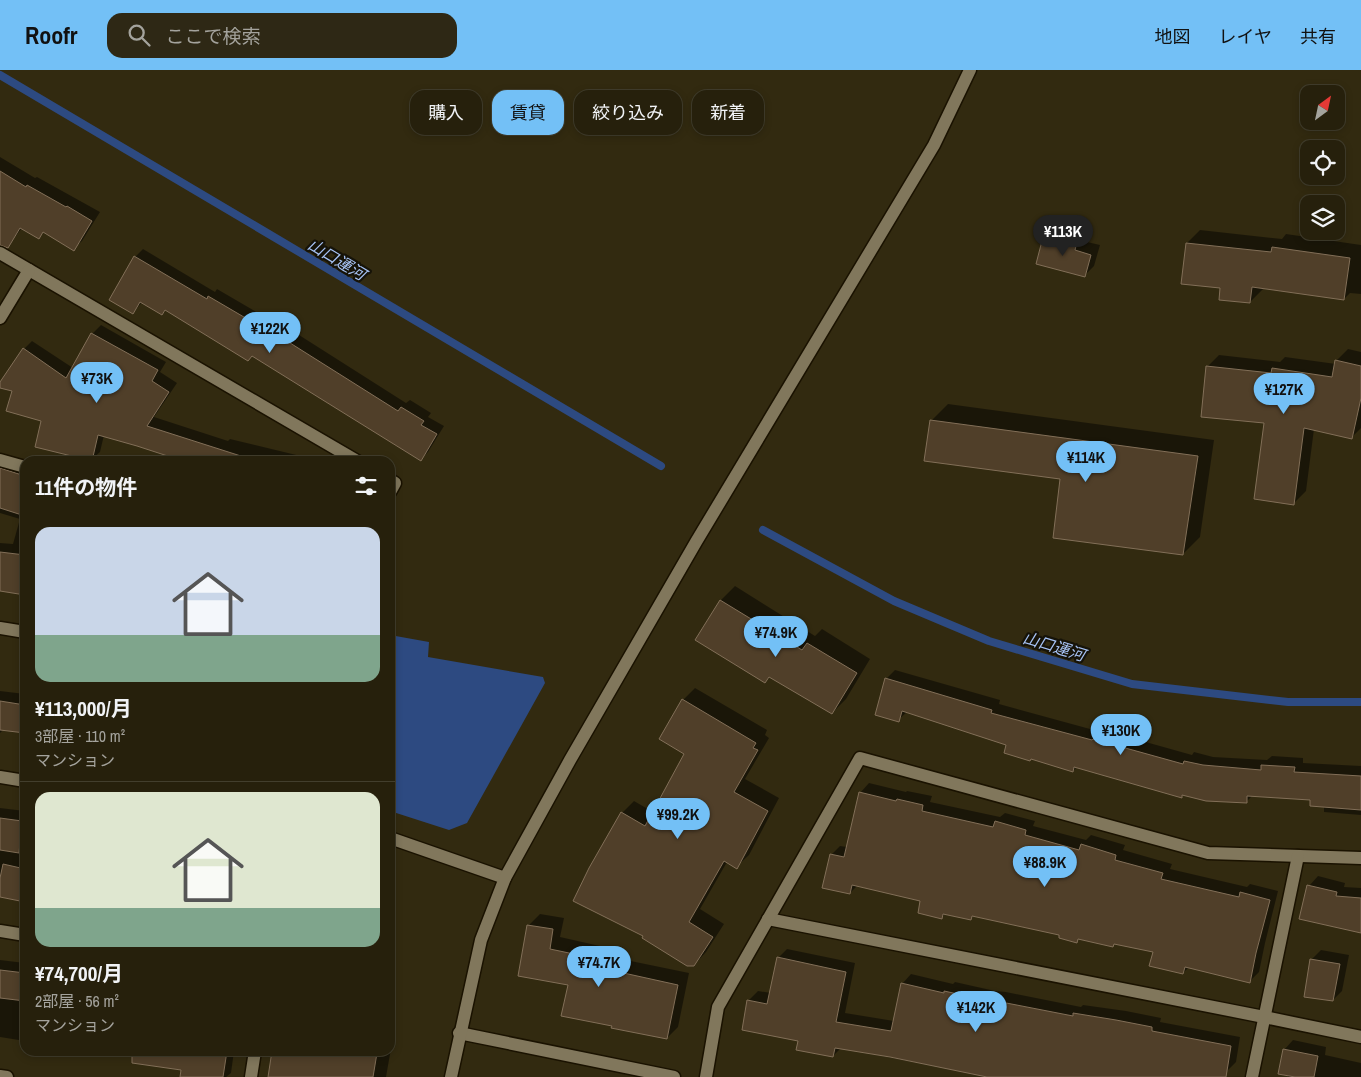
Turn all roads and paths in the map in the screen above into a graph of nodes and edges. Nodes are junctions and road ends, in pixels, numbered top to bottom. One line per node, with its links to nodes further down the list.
1 (970, 70): 15 (street)
2 (0, 253): 3 (street)
3 (29, 270): 4 (street); 5 (street)
4 (0, 318)
5 (348, 456)
6 (0, 460): 7 (street)
7 (20, 466)
8 (0, 628): 9 (street)
9 (20, 631)
10 (0, 777): 11 (street)
11 (20, 780)
12 (395, 840): 15 (street)
13 (1298, 856): 14 (street); 16 (street); 19 (street)
14 (1361, 858)
15 (505, 878): 20 (street)
16 (768, 919): 19 (street); 28 (street)
17 (0, 931): 18 (street)
18 (20, 934)
19 (1264, 1017): 21 (street); 29 (street)
20 (459, 1033): 26 (street); 27 (street)
21 (1361, 1038)
22 (254, 1056): 25 (street)
23 (0, 1076): 24 (street)
24 (7, 1077)
25 (251, 1077)
26 (451, 1077)
27 (674, 1077)
28 (706, 1077)
29 (1252, 1077)

